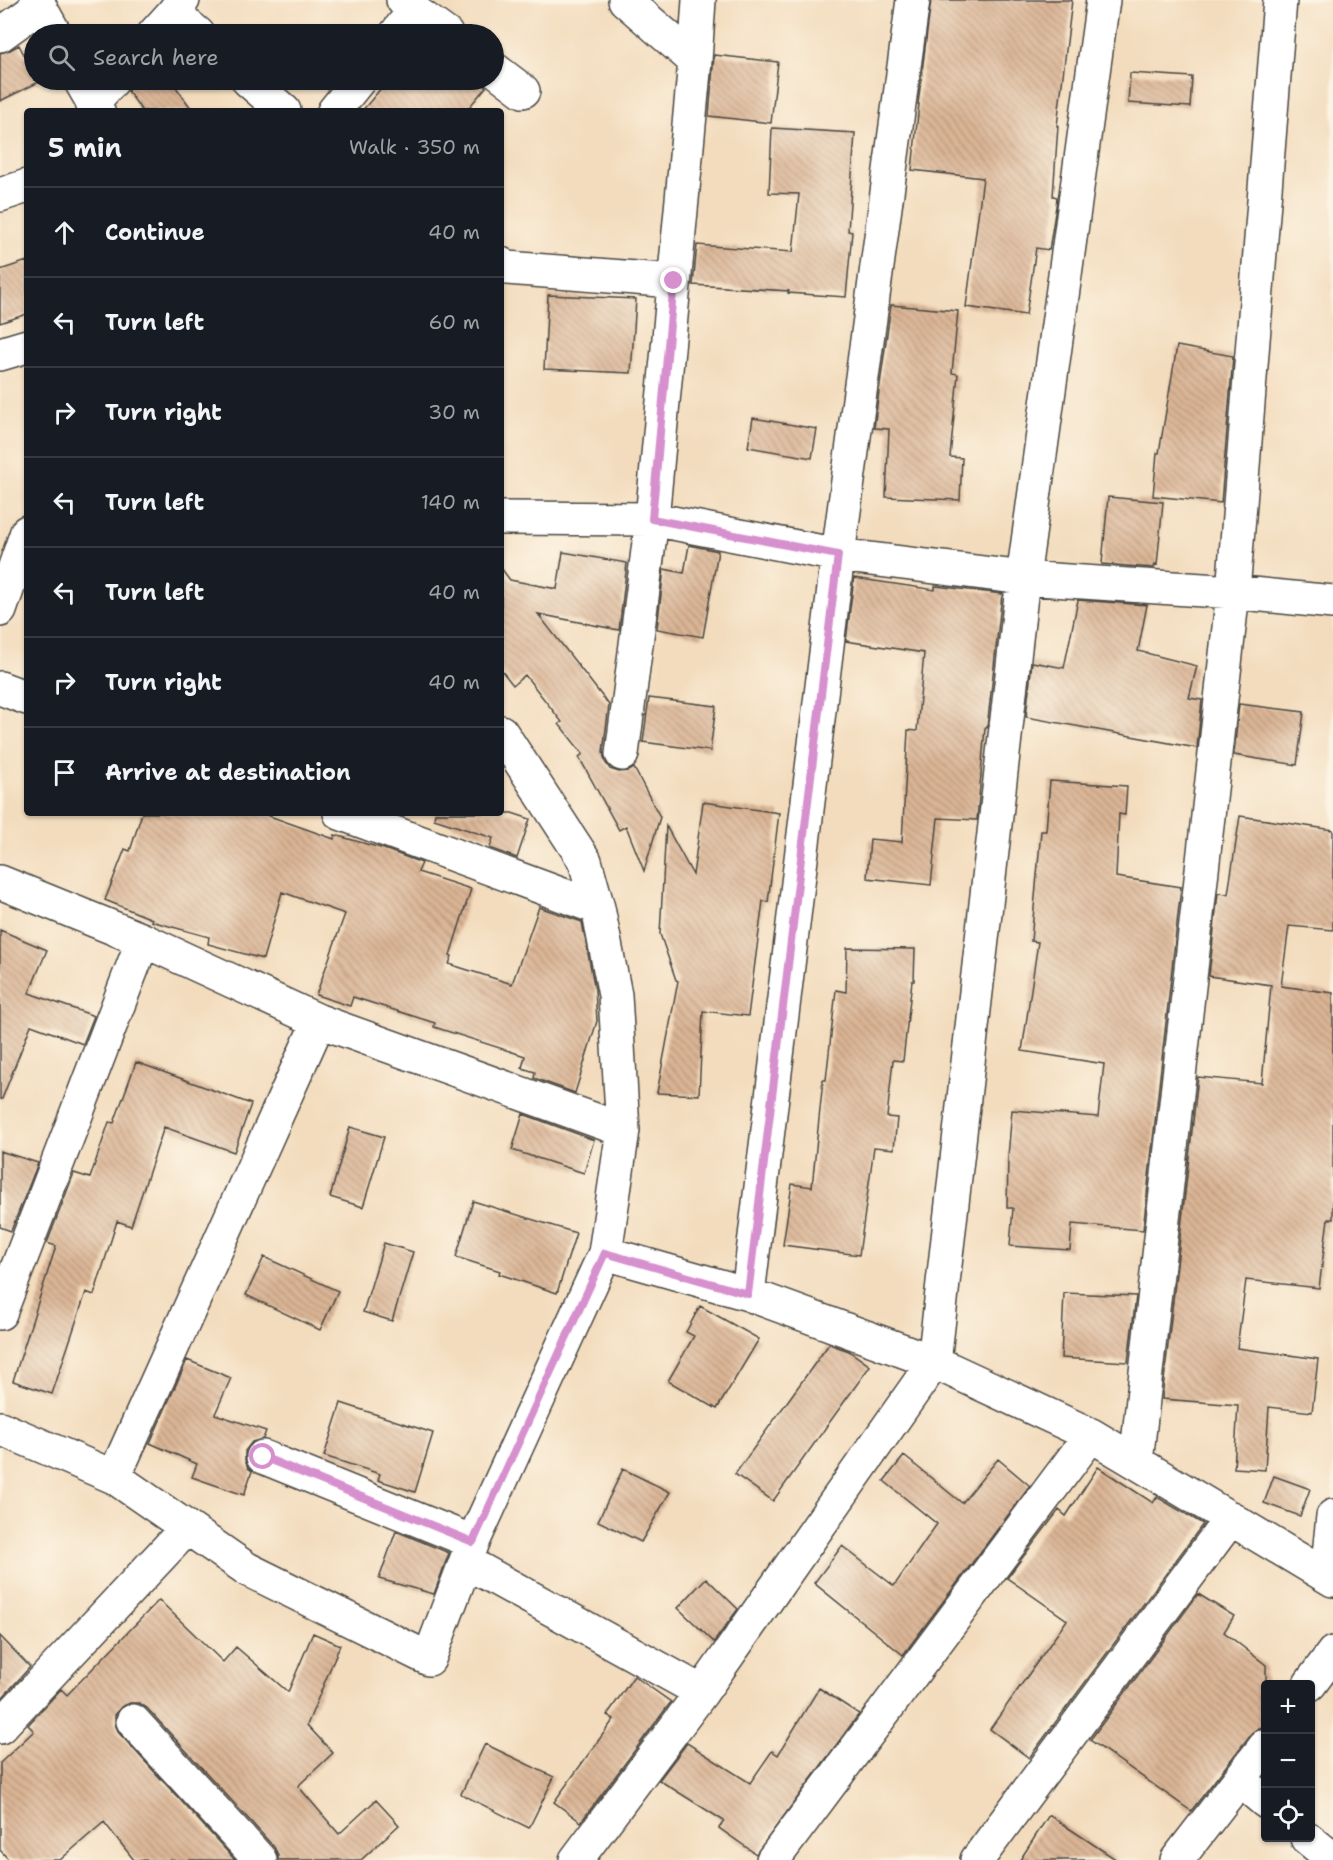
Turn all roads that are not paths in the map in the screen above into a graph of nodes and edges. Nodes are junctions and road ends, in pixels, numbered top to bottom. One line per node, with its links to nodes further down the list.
1 (625, 0): 11 (street)
2 (699, 0): 11 (street)
3 (913, 0): 27 (street)
4 (1103, 0): 28 (street)
5 (1280, 0): 29 (street)
6 (38, 3): 8 (street); 10 (street)
7 (404, 15): 9 (street)
8 (50, 24)
9 (424, 24)
10 (0, 35)
11 (695, 60): 21 (street)
12 (504, 77): 15 (street)
13 (260, 90): 16 (street)
14 (351, 90): 17 (street)
15 (523, 91)
16 (281, 108)
17 (336, 108)
18 (24, 187): 19 (street)
19 (0, 195)
20 (504, 266): 21 (street)
21 (674, 281): 25 (street)
22 (24, 346): 23 (street)
23 (0, 354)
24 (504, 518): 25 (street)
25 (652, 519): 27 (street); 35 (street)
26 (24, 541): 31 (street)
27 (838, 555): 28 (street); 43 (street)
28 (1023, 578): 29 (street); 45 (street)
29 (1233, 592): 30 (street); 49 (street)
30 (1333, 602)
31 (0, 610)
32 (0, 688): 33 (street)
33 (24, 697)
34 (504, 737): 38 (street)
35 (621, 754)
36 (348, 816): 38 (street)
37 (0, 882): 39 (street)
38 (598, 908): 41 (street)
39 (143, 940): 40 (street); 44 (street)
40 (319, 1021): 41 (street); 50 (street)
41 (623, 1130): 42 (street)
42 (605, 1253): 43 (street); 54 (street)
43 (748, 1294): 45 (street)
44 (0, 1313)
45 (934, 1362): 47 (street); 58 (street)
46 (0, 1428): 50 (street)
47 (1091, 1435): 49 (street); 68 (street)
48 (263, 1457): 54 (street)
49 (1136, 1462): 52 (street)
50 (114, 1477): 53 (street)
51 (1333, 1516): 55 (street)
52 (1231, 1518): 55 (street); 69 (street)
53 (187, 1528): 54 (street); 60 (street)
54 (470, 1552): 58 (street)
55 (1330, 1577)
56 (1333, 1653): 57 (street)
57 (1313, 1680)
58 (702, 1692): 67 (street)
59 (133, 1721): 66 (street)
60 (0, 1727)
61 (1261, 1752): 62 (street)
62 (1240, 1780): 63 (street); 70 (street)
63 (1261, 1798)
64 (1312, 1842): 65 (street)
65 (1333, 1859)
66 (260, 1860)
67 (576, 1860)
68 (774, 1860)
69 (977, 1860)
70 (1177, 1860)

